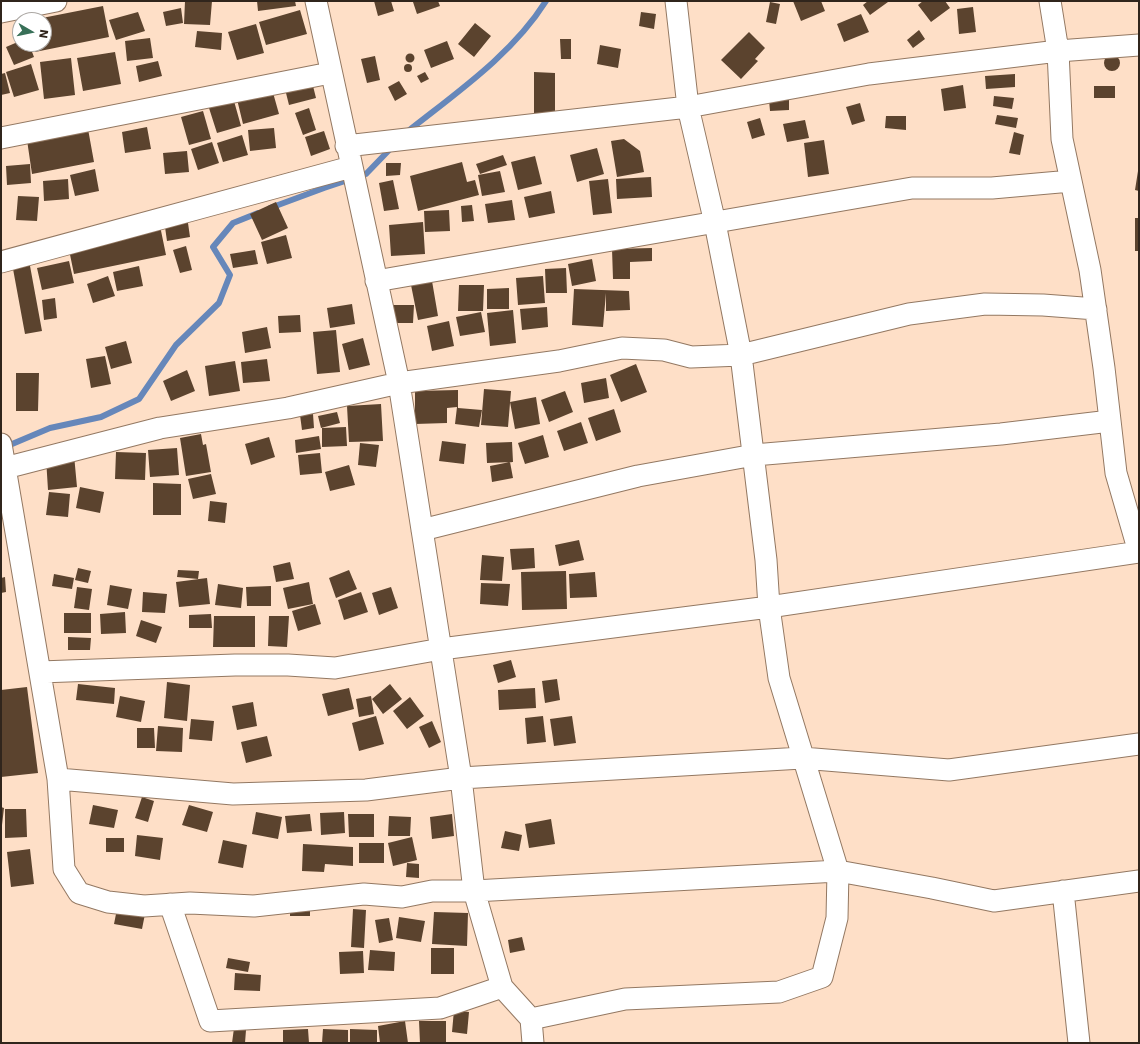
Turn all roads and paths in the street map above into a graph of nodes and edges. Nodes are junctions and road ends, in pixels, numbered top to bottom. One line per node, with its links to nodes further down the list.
1 (56, 1): 5 (street)
2 (316, 1): 8 (street)
3 (676, 1): 9 (street)
4 (1050, 1): 7 (street)
5 (1, 12)
6 (1139, 45): 7 (street)
7 (1058, 51): 9 (street); 13 (street)
8 (330, 73): 10 (street); 11 (street)
9 (688, 107): 11 (street); 14 (street)
10 (1, 138)
11 (346, 146): 12 (street)
12 (351, 167): 15 (street); 16 (street)
13 (1071, 181): 14 (street); 17 (street)
14 (715, 224): 16 (street); 18 (street)
15 (1, 262)
16 (376, 281): 19 (street)
17 (1096, 309): 18 (street); 20 (street)
18 (741, 355): 19 (street); 22 (street)
19 (399, 384): 23 (street); 24 (street)
20 (1110, 421): 22 (street); 25 (street)
21 (1, 444): 23 (street)
22 (754, 455): 24 (street); 26 (street)
23 (5, 468): 28 (street)
24 (422, 530): 27 (street)
25 (1139, 552): 26 (street)
26 (769, 606): 27 (street); 30 (street)
27 (441, 649): 28 (street); 31 (street)
28 (40, 672): 32 (street)
29 (1139, 744): 30 (street)
30 (802, 758): 31 (street); 33 (street)
31 (461, 778): 32 (street); 35 (street)
32 (58, 779): 37 (street)
33 (838, 871): 35 (street); 36 (street); 39 (street)
34 (1139, 881): 36 (street)
35 (474, 890): 37 (street); 38 (street)
36 (1063, 891): 41 (street)
37 (170, 904): 38 (street)
38 (502, 987): 39 (street)
39 (531, 1019): 40 (street)
40 (532, 1043)
41 (1079, 1043)

